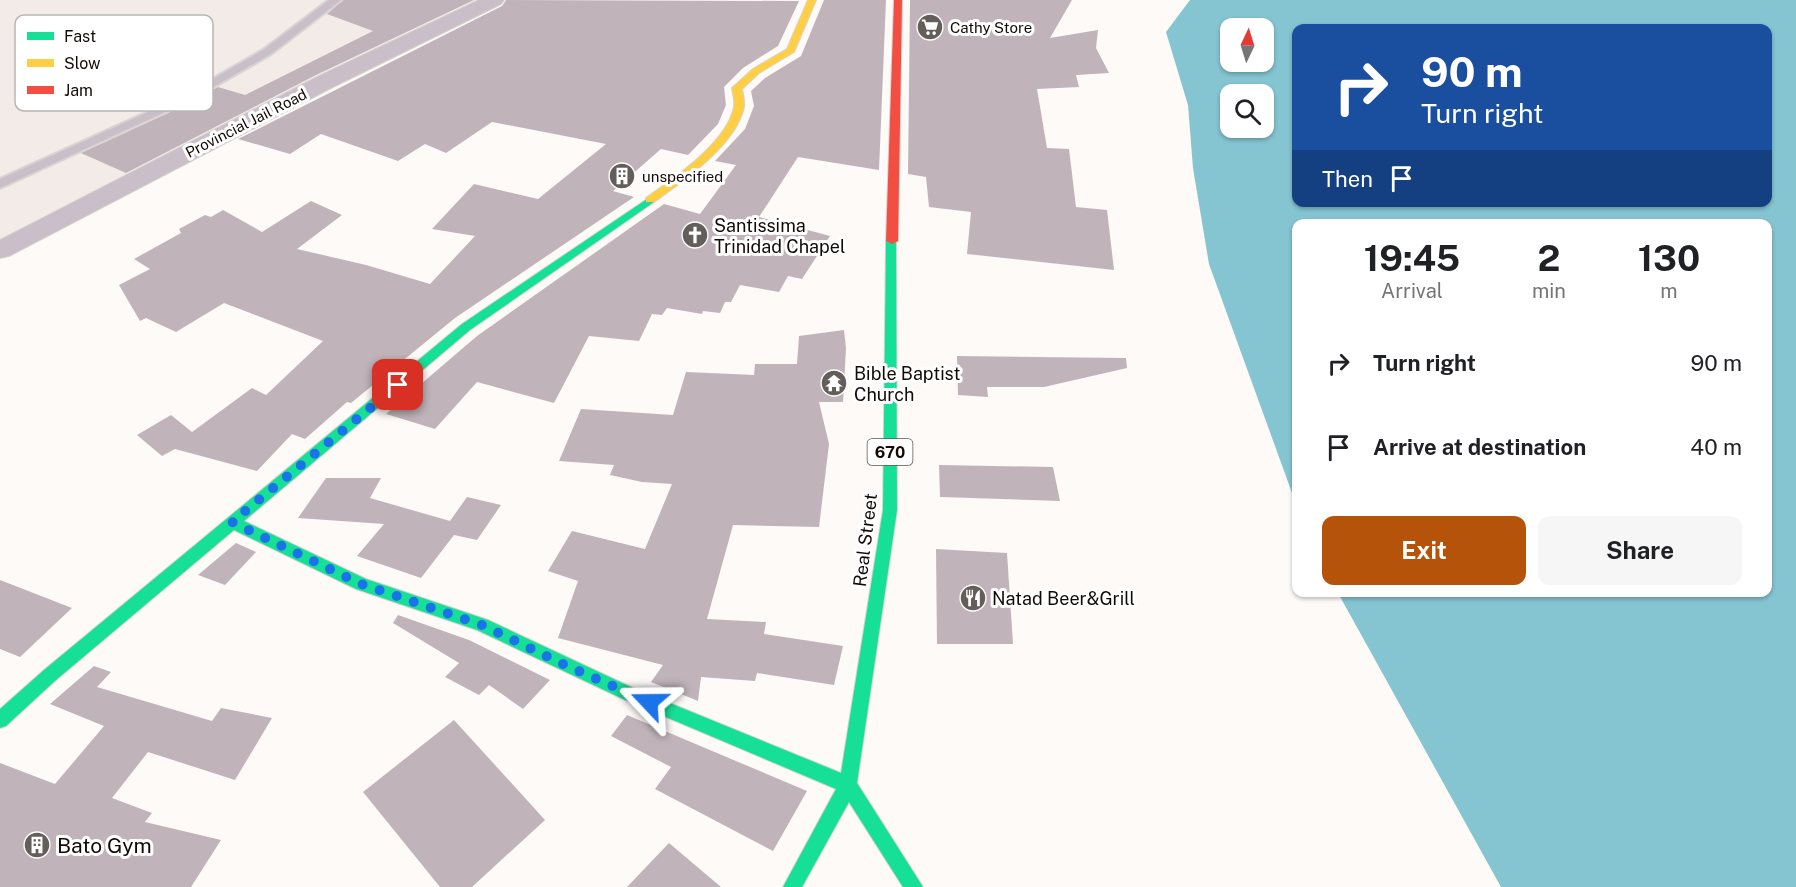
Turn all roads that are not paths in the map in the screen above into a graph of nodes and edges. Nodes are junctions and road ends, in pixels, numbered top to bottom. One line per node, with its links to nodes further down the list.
1 (336, 0): 5 (lane)
2 (494, 0): 8 (street, Provincial Jail Road)
3 (812, 0): 9 (street)
4 (898, 0): 11 (street, Real Street / 670)
5 (213, 83)
6 (159, 111): 7 (lane)
7 (0, 184)
8 (0, 250)
9 (232, 522): 10 (street); 11 (street)
10 (0, 720)
11 (848, 786): 12 (street, Real Street / 670); 13 (street)
12 (792, 887)
13 (914, 887)

